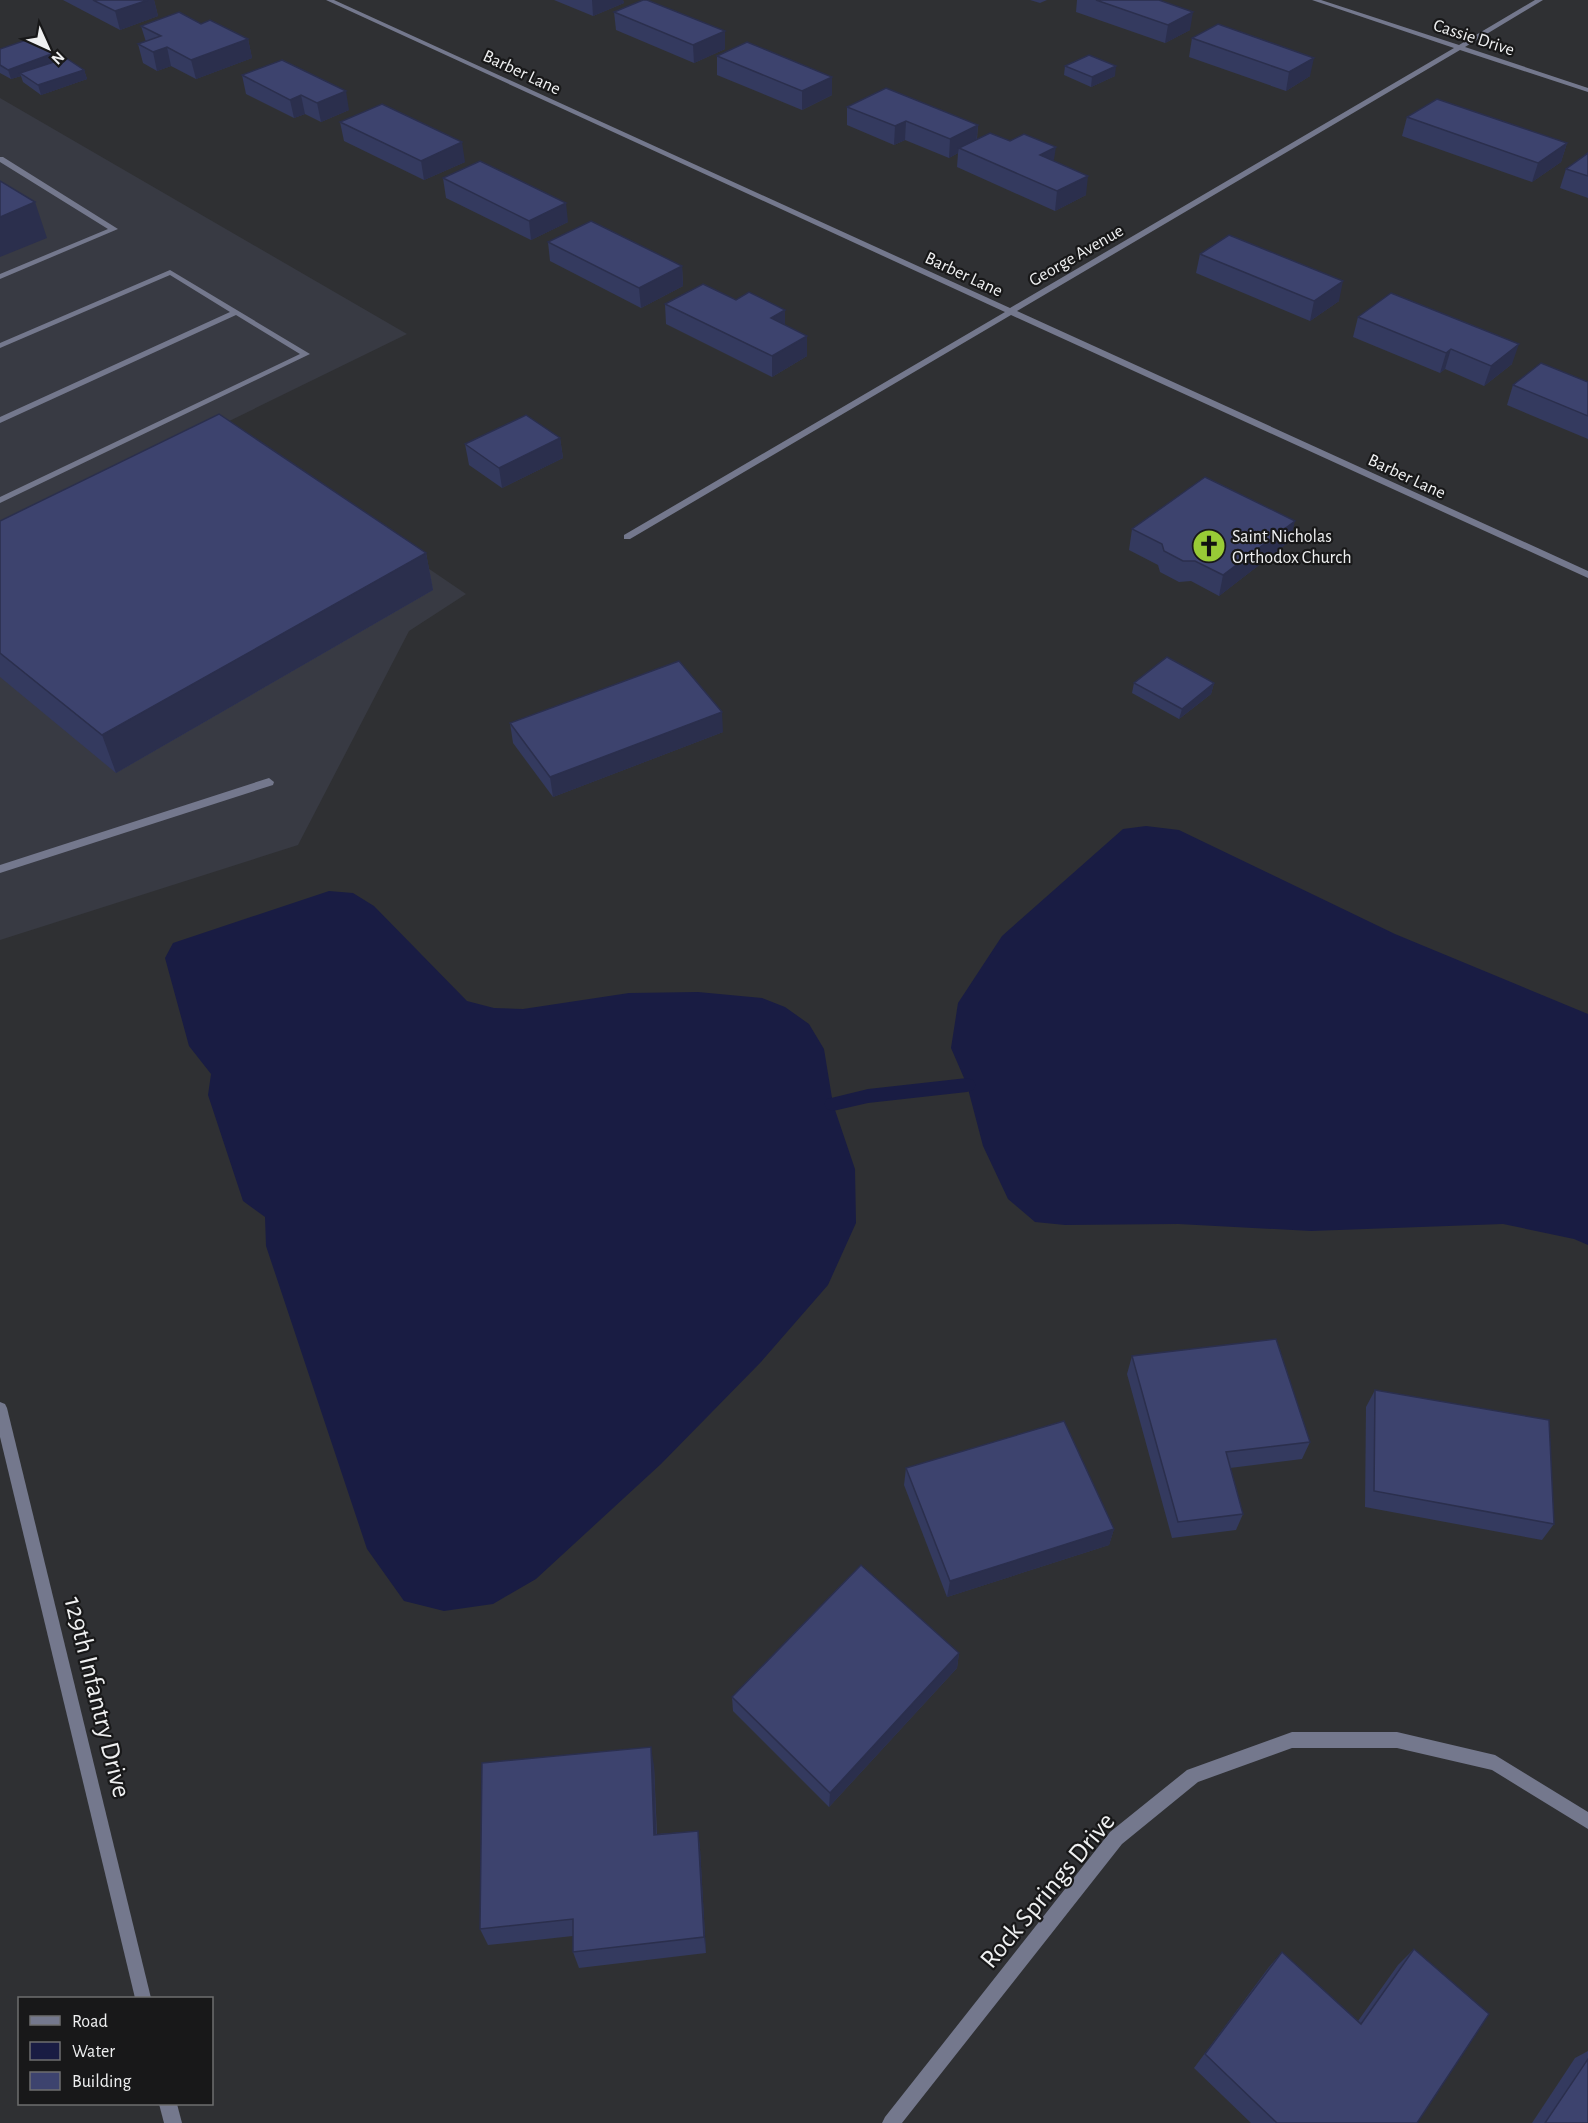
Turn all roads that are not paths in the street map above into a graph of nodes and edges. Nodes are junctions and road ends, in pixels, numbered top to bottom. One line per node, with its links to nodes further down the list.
1 (329, 0): 9 (street, Barber Lane)
2 (1315, 0): 4 (street, Cassie Drive)
3 (1540, 0): 4 (street, George Avenue)
4 (1459, 48): 5 (street, Cassie Drive); 9 (street, George Avenue)
5 (1588, 90)
6 (0, 159): 7 (street)
7 (0, 277)
8 (236, 312): 10 (street); 11 (street); 12 (street)
9 (1010, 312): 13 (street, George Avenue); 14 (street, Barber Lane)
10 (0, 346)
11 (0, 420)
12 (0, 500)
13 (627, 537)
14 (1588, 575)
15 (269, 782): 16 (street)
16 (0, 869)
17 (0, 1408): 19 (street, 129th Infantry Drive)
18 (1588, 1821): 22 (street, Rock Springs Drive)
19 (142, 1997)
20 (168, 2105): 21 (street)
21 (173, 2123)
22 (891, 2123)

